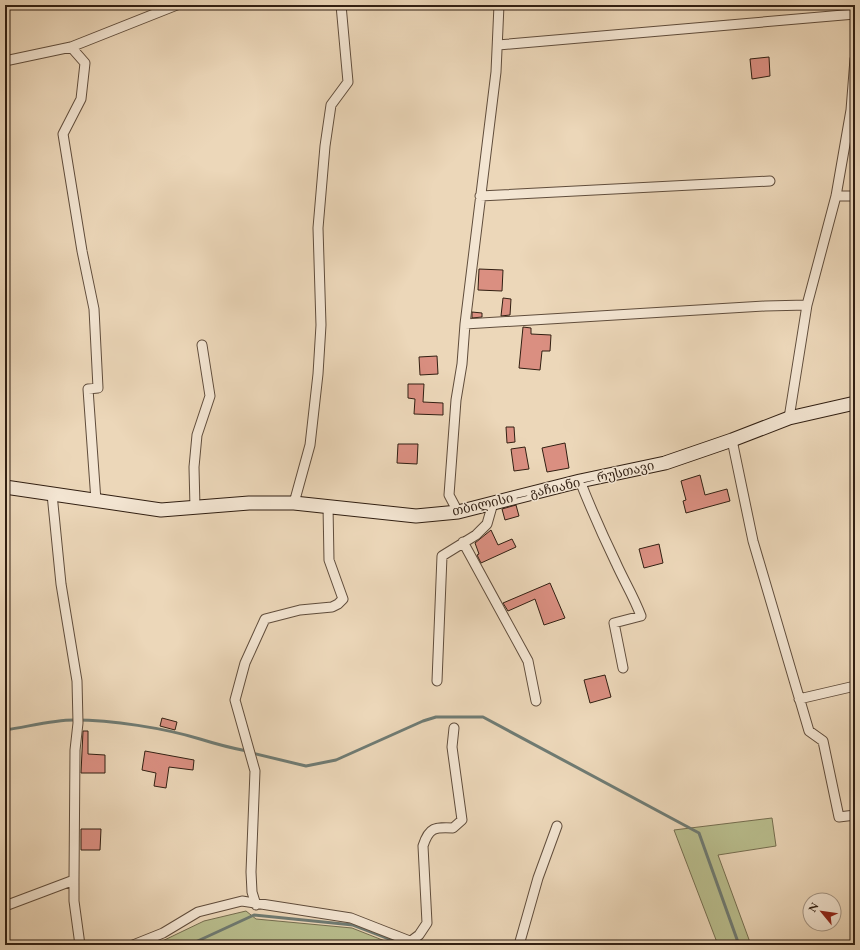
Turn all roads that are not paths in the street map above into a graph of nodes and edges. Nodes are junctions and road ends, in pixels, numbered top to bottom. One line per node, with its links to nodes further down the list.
1 (177, 5): 6 (street)
2 (342, 5): 23 (street)
3 (499, 5): 5 (street)
4 (855, 14): 5 (street)
5 (498, 45): 10 (street)
6 (72, 47): 8 (street); 22 (street)
7 (855, 59): 11 (street)
8 (5, 61)
9 (770, 181): 10 (street)
10 (480, 196): 14 (street)
11 (836, 196): 12 (street); 13 (street)
12 (855, 196)
13 (807, 306): 14 (street); 17 (street)
14 (465, 324): 27 (street)
15 (202, 345): 26 (street)
16 (855, 403): 17 (main road, თბილისი — გაჩიანი — რუსთავი)
17 (789, 418): 18 (main road, თბილისი — გაჩიანი — რუსთავი)
18 (732, 440): 19 (main road, თბილისი — გაჩიანი — რუსთავი); 32 (street)
19 (580, 481): 24 (main road, თბილისი — გაჩიანი — რუსთავი); 29 (street)
20 (5, 487): 21 (main road, თბილისი — გაჩიანი — რუსთავი)
21 (52, 494): 22 (main road, თბილისი — გაჩიანი — რუსთავი); 37 (street)
22 (96, 501): 26 (main road, თბილისი — გაჩიანი — რუსთავი)
23 (294, 503): 25 (main road, თბილისი — გაჩიანი — რუსთავი); 26 (main road, თბილისი — გაჩიანი — რუსთავი)
24 (493, 503): 27 (main road, თბილისი — გაჩიანი — რუსთავი); 28 (street)
25 (328, 506): 27 (main road, თბილისი — გაჩიანი — რუსთავი); 38 (street)
26 (195, 508)
27 (458, 512)
28 (463, 542): 30 (street); 33 (street)
29 (623, 668)
30 (437, 681)
31 (855, 686): 32 (street)
32 (800, 699): 35 (street)
33 (536, 701)
34 (454, 728): 40 (street)
35 (855, 815)
36 (557, 826): 43 (street)
37 (74, 880): 39 (street); 41 (street)
38 (256, 904): 40 (street); 42 (street)
39 (5, 906)
40 (416, 943)
41 (80, 945)
42 (133, 945)
43 (519, 945)

